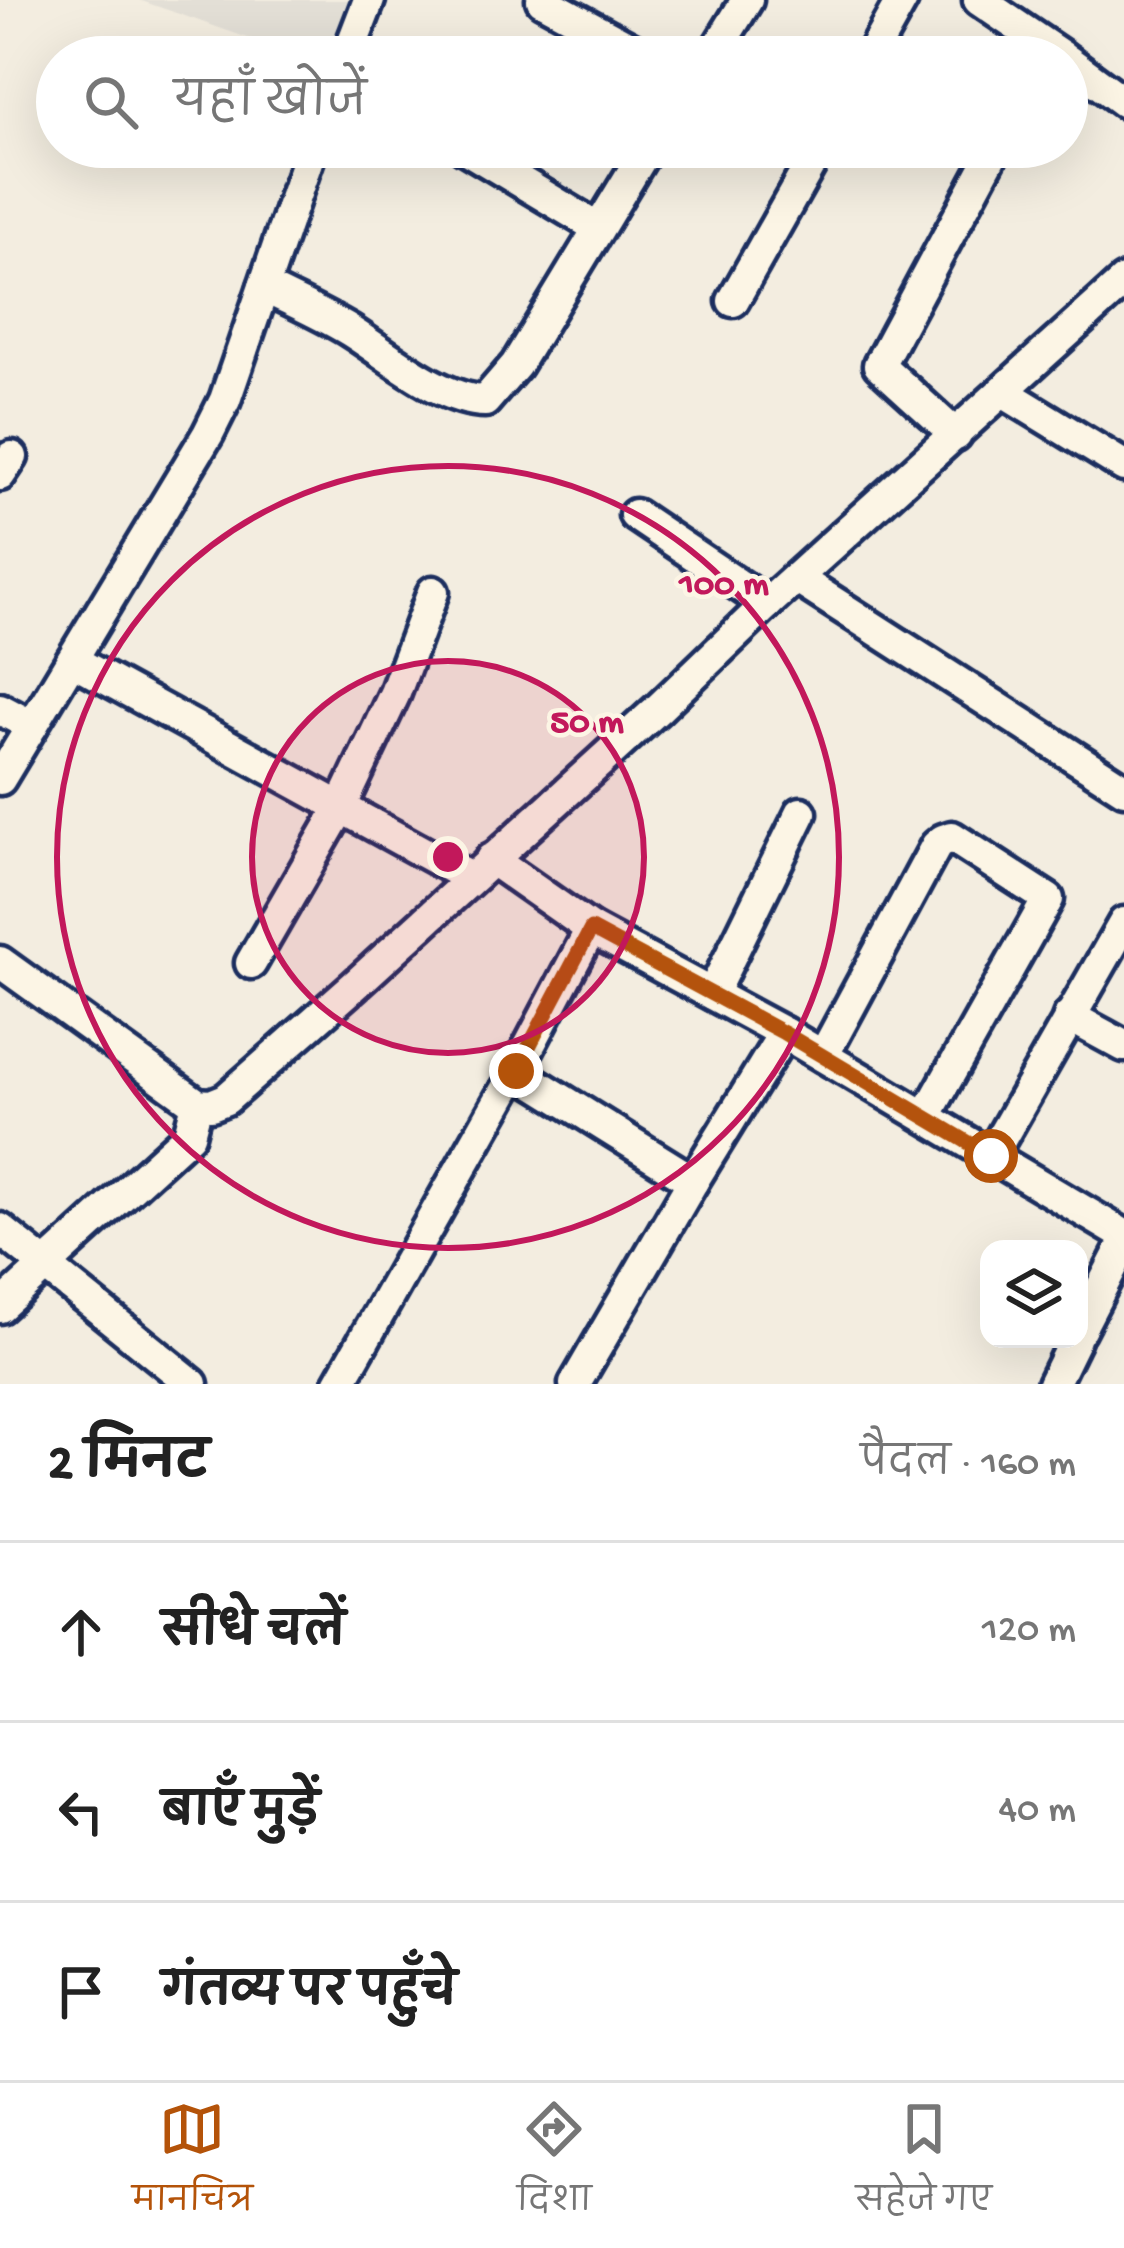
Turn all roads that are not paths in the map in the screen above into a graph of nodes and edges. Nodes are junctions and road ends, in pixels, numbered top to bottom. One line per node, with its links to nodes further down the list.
1 (369, 0): 6 (street)
2 (542, 0): 7 (street)
3 (747, 0): 8 (street)
4 (902, 0): 9 (street)
5 (980, 0): 10 (street)
6 (355, 36)
7 (608, 36)
8 (725, 36)
9 (882, 36)
10 (1030, 36)
11 (1088, 77): 12 (street)
12 (1124, 102)
13 (305, 168): 20 (street)
14 (498, 168): 18 (street)
15 (635, 168): 18 (street)
16 (808, 168): 21 (street)
17 (985, 168): 23 (street)
18 (598, 228): 20 (street)
19 (1124, 281): 22 (street)
20 (264, 286): 29 (street)
21 (734, 301)
22 (1004, 392): 23 (street); 24 (street)
23 (956, 435): 26 (street)
24 (1124, 466)
25 (635, 515): 28 (street)
26 (796, 578): 28 (street); 33 (street)
27 (433, 592): 34 (street)
28 (767, 604): 36 (street)
29 (72, 660): 31 (street); 34 (street)
30 (0, 709): 31 (street)
31 (32, 726): 32 (street)
32 (0, 779)
33 (1124, 788)
34 (341, 807): 36 (street); 40 (street)
35 (801, 813): 41 (street)
36 (481, 868): 38 (street); 47 (street)
37 (1124, 923): 42 (street)
38 (591, 929): 41 (street); 46 (street)
39 (0, 962): 47 (street)
40 (251, 963)
41 (712, 994): 43 (street)
42 (1069, 1016): 44 (street); 49 (street)
43 (784, 1033): 45 (street); 50 (street)
44 (1124, 1046)
45 (823, 1056): 48 (street); 48 (street)
46 (516, 1071): 50 (street); 58 (street)
47 (196, 1104): 53 (street)
48 (926, 1116): 49 (street)
49 (991, 1156): 52 (street)
50 (693, 1181): 59 (street)
51 (0, 1229): 53 (street)
52 (1124, 1239): 55 (street)
53 (45, 1266): 54 (street); 57 (street)
54 (0, 1307)
55 (1088, 1313)
56 (1071, 1348): 60 (street)
57 (191, 1384)
58 (339, 1384)
59 (575, 1384)
60 (1053, 1384)

